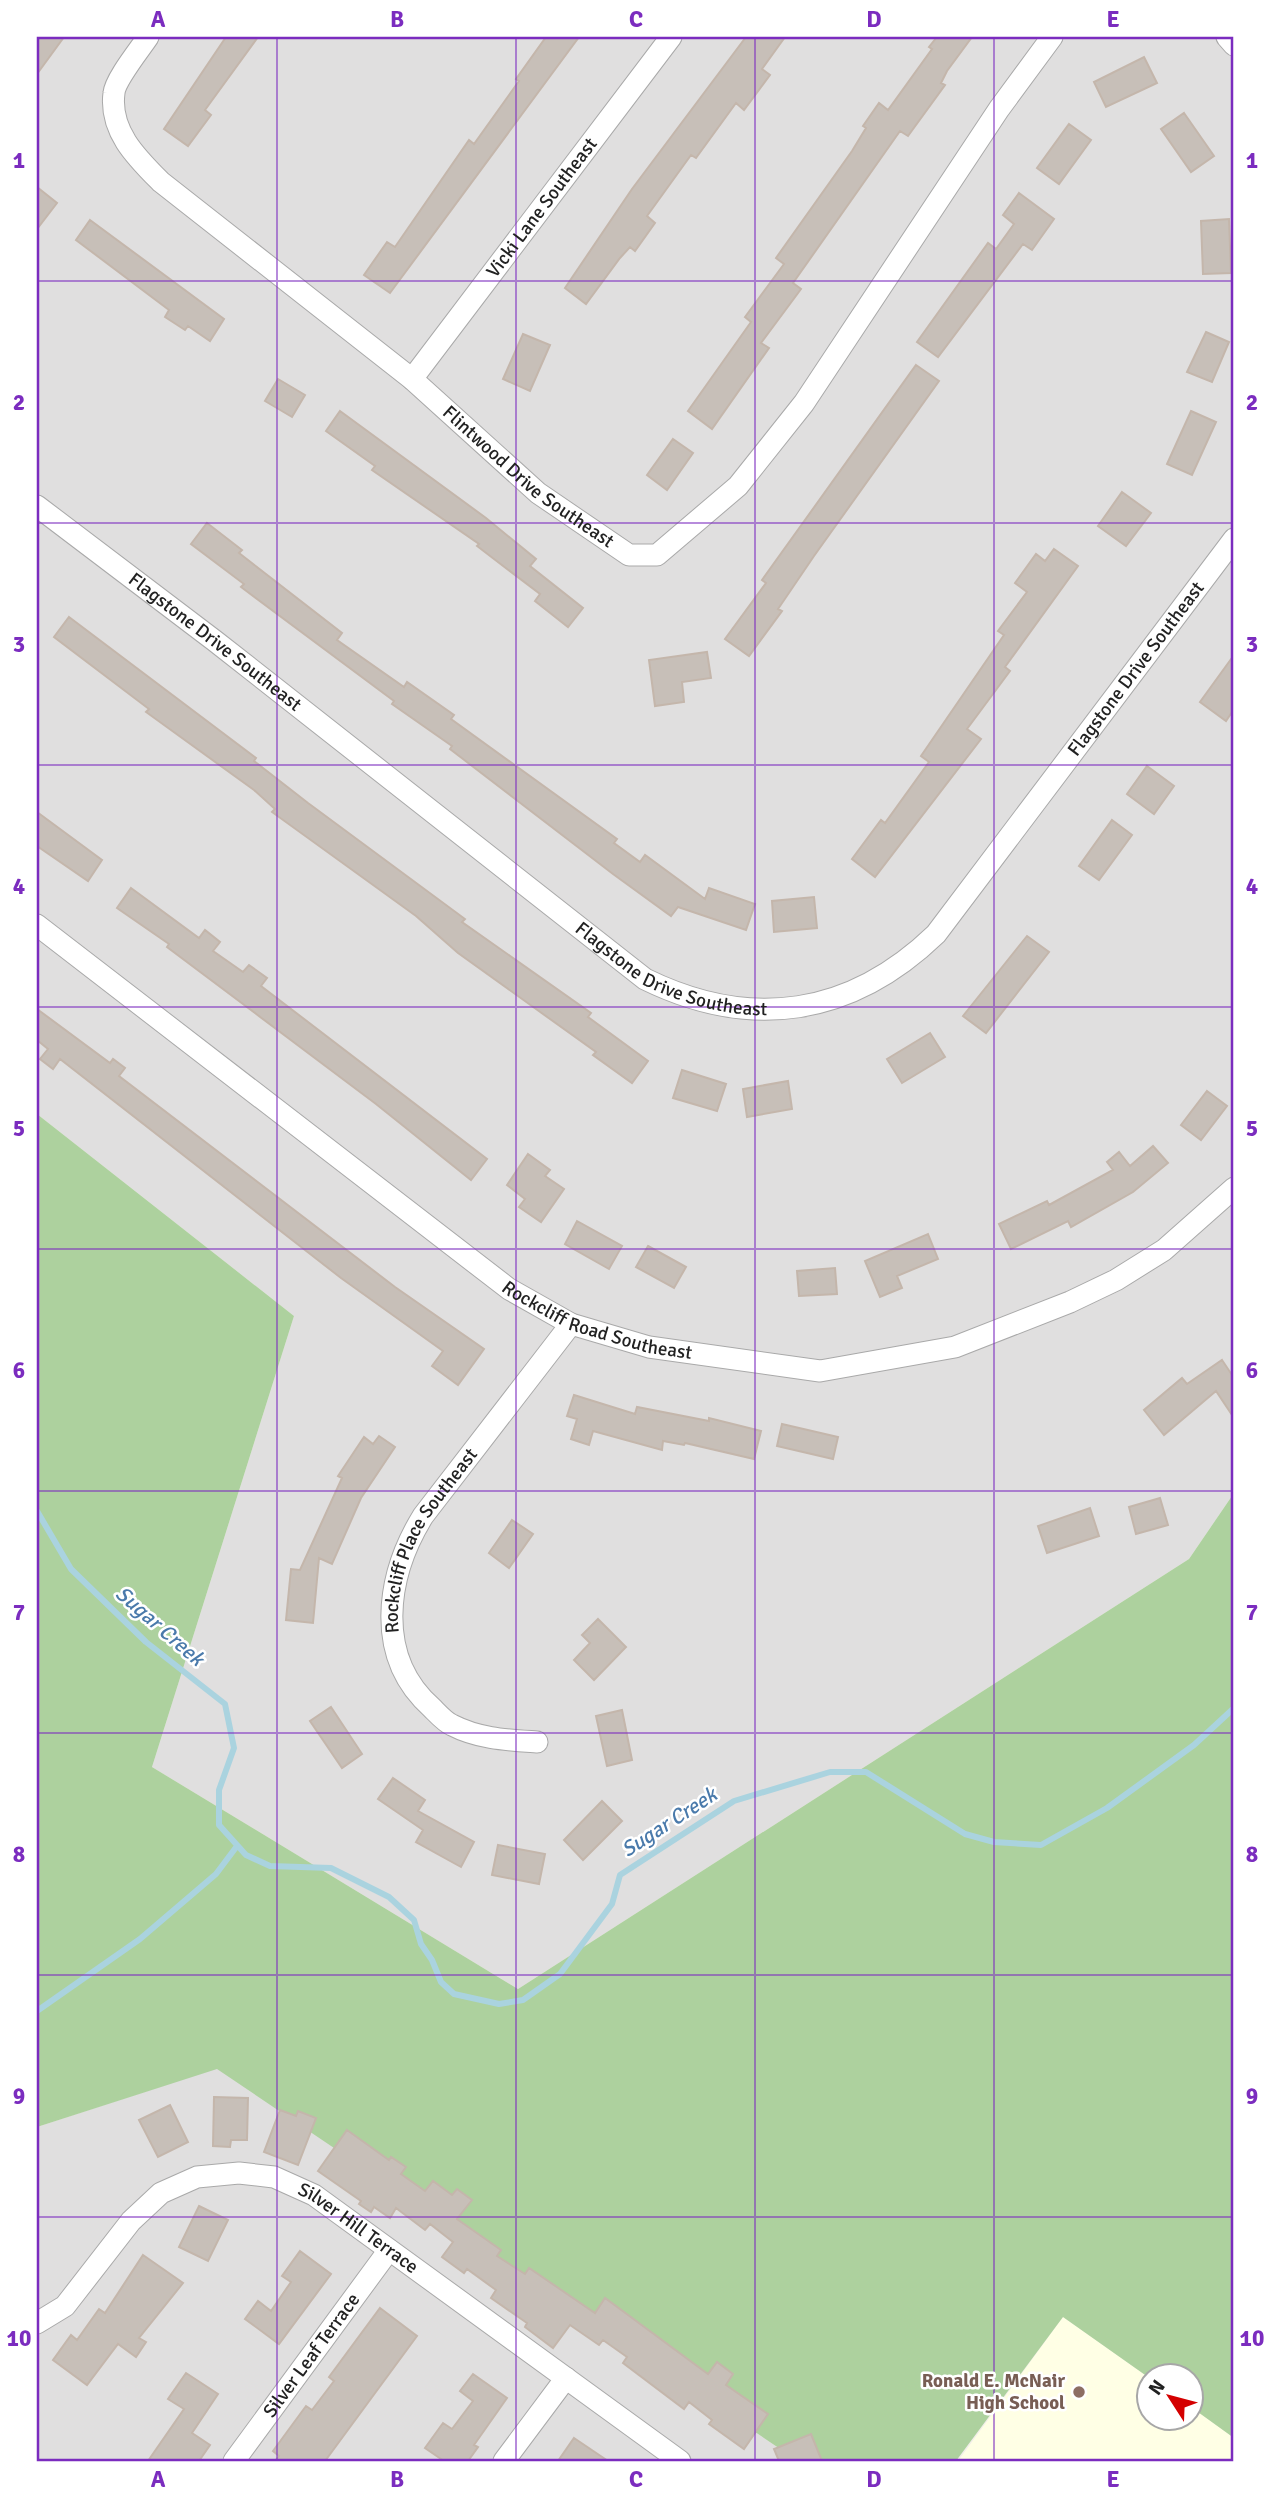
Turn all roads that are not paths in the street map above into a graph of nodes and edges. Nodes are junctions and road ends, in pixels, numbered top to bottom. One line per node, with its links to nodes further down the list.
1 (148, 37): 6 (street, Flintwood Drive Southeast)
2 (671, 37): 6 (street, Vicki Lane Southeast)
3 (1052, 37): 6 (street, Flintwood Drive Southeast)
4 (1227, 37): 5 (street)
5 (1234, 45)
6 (412, 379)
7 (37, 506): 8 (street, Flagstone Drive Southeast)
8 (1234, 539)
9 (37, 925): 11 (street, Rockcliff Road Southeast)
10 (1234, 1188): 11 (street, Rockcliff Road Southeast)
11 (571, 1324): 12 (street, Rockcliff Place Southeast)
12 (537, 1742)
13 (389, 2250): 14 (street, Silver Hill Terrace); 15 (street, Silver Hill Terrace); 16 (street, Silver Leaf Terrace)
14 (37, 2323)
15 (566, 2378): 17 (street); 18 (street, Silver Hill Terrace)
16 (234, 2461)
17 (504, 2461)
18 (680, 2461)

